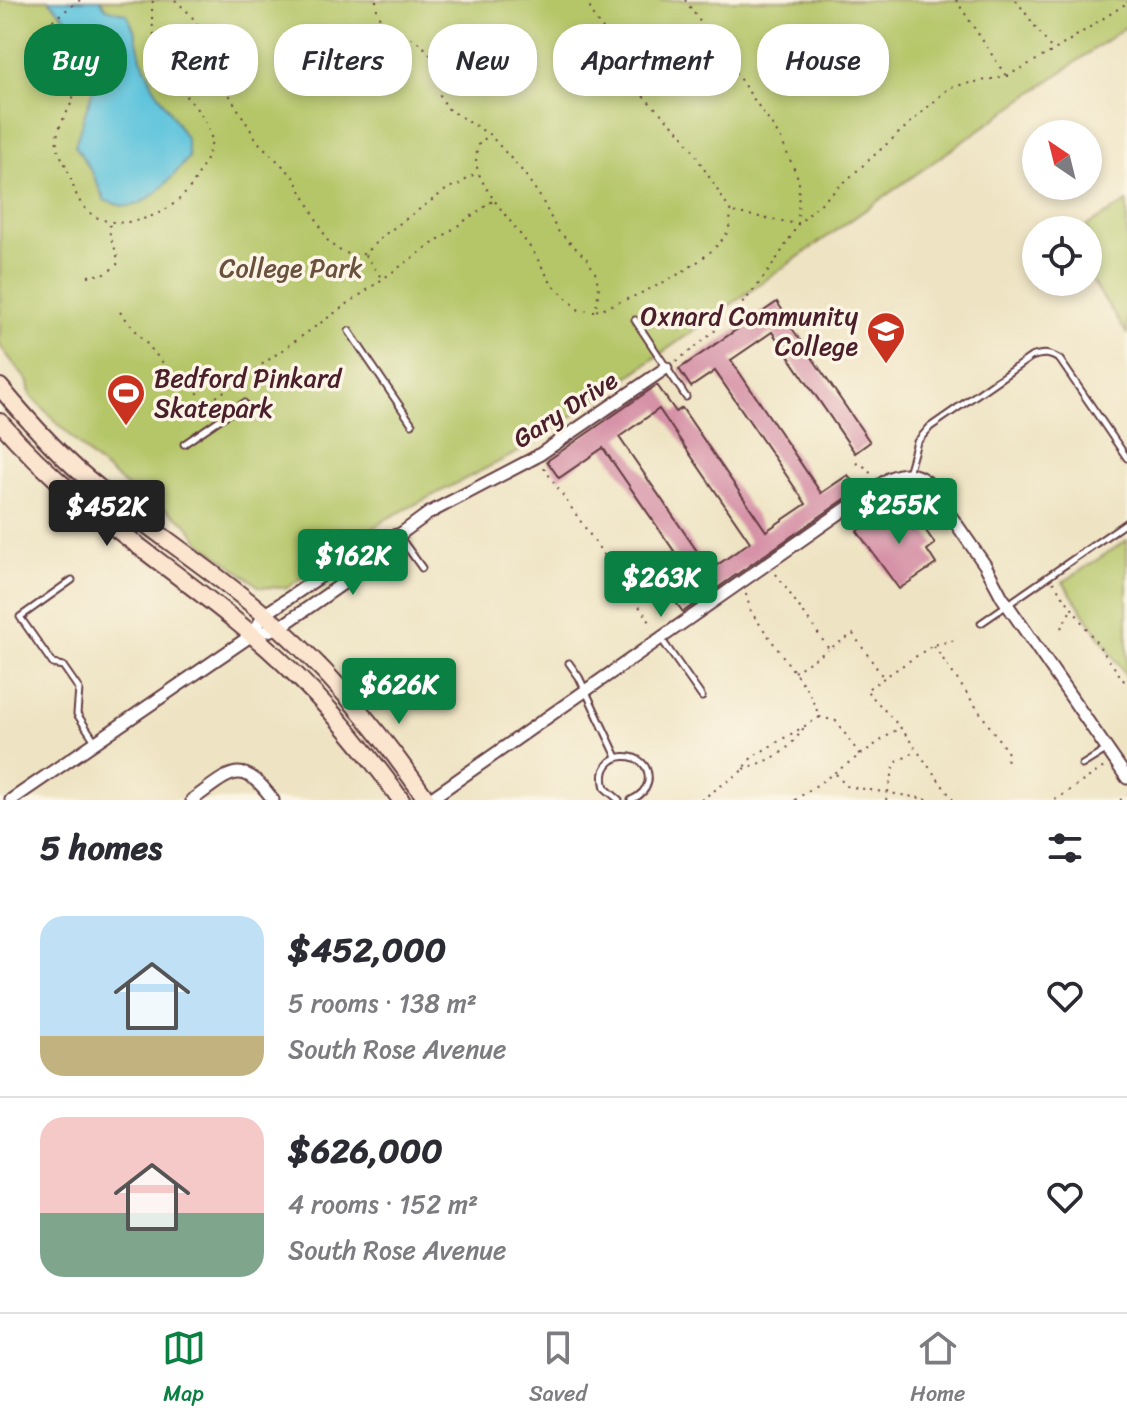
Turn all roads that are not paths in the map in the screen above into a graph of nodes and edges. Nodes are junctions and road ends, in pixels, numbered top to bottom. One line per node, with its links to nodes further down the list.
1 (635, 320): 3 (lane)
2 (349, 331): 8 (lane)
3 (666, 368): 5 (lane); 13 (street, Gary Drive)
4 (0, 387): 17 (main road)
5 (686, 397)
6 (244, 403): 9 (lane)
7 (0, 422): 20 (main road)
8 (412, 424)
9 (184, 444)
10 (1127, 458): 11 (lane)
11 (908, 473): 16 (street); 21 (street)
12 (1127, 522): 16 (lane)
13 (399, 535): 14 (lane); 17 (street, Gary Drive); 19 (street, Gary Drive)
14 (422, 568)
15 (72, 580): 25 (lane)
16 (1008, 606): 18 (lane); 26 (street)
17 (264, 615): 19 (main road); 20 (street, Gary Drive)
18 (981, 623)
19 (279, 628): 20 (street, Gary Drive); 34 (main road)
20 (252, 635): 25 (street, Gary Drive); 33 (main road)
21 (662, 639): 23 (street); 24 (lane)
22 (569, 663): 23 (lane)
23 (585, 692): 27 (lane); 34 (street)
24 (702, 697)
25 (95, 742): 30 (street, Gary Drive)
26 (1107, 749): 28 (lane); 29 (street)
27 (617, 757): 35 (lane); 36 (lane)
28 (1082, 765)
29 (1127, 778)
30 (11, 800)
31 (192, 800): 32 (street)
32 (273, 800)
33 (401, 800)
34 (428, 800)
35 (619, 800)
36 (631, 800)

